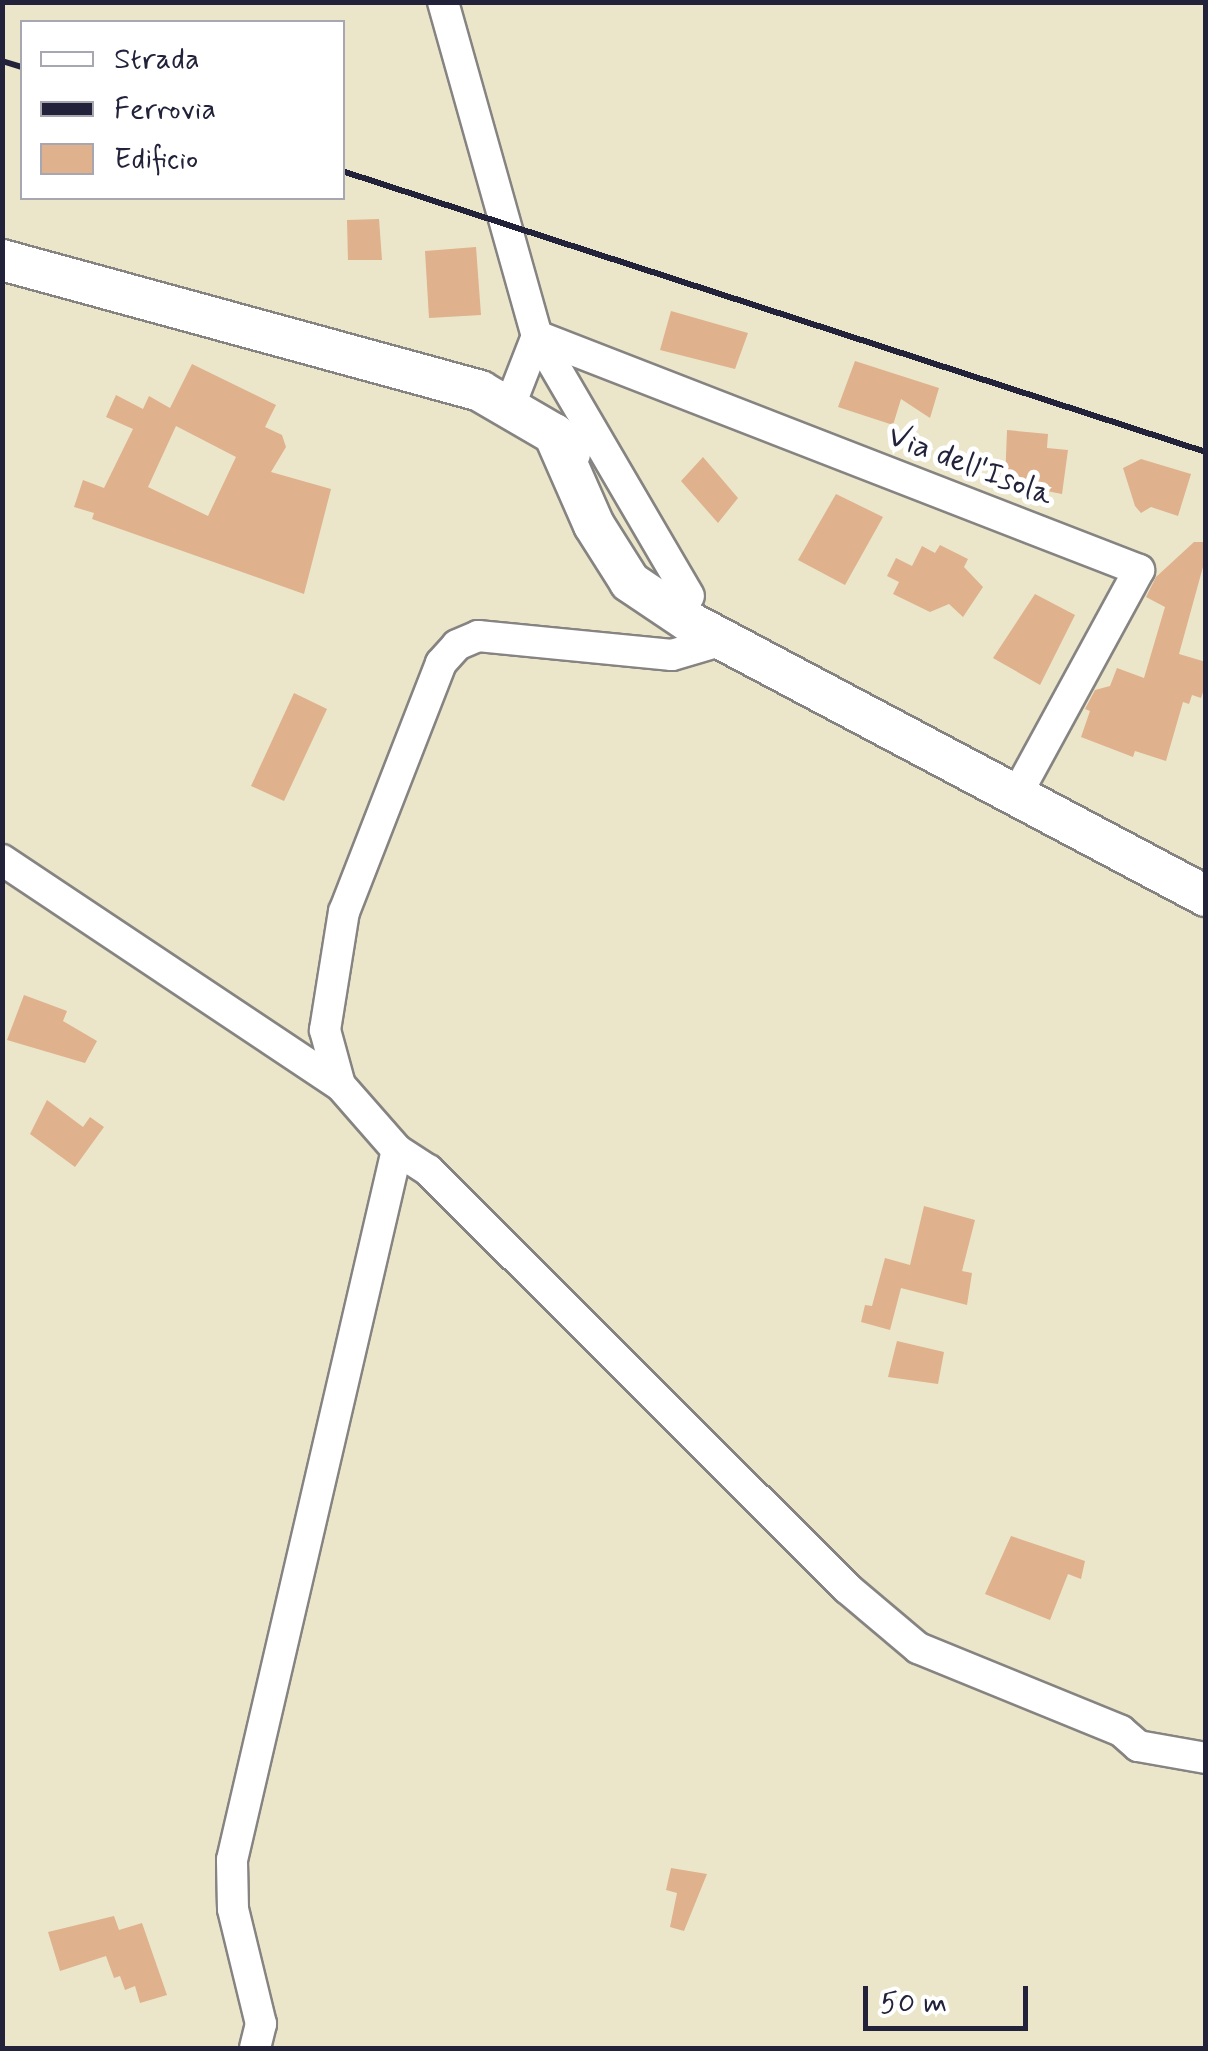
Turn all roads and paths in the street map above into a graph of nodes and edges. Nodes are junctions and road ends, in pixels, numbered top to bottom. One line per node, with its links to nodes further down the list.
1 (442, 2): 3 (street)
2 (2, 260): 4 (main road)
3 (537, 336): 4 (street); 5 (street); 6 (street, Via dell'Isola)
4 (509, 408): 5 (main road)
5 (701, 620): 6 (main road); 9 (street)
6 (1016, 796): 8 (main road)
7 (2, 860): 9 (street)
8 (1206, 896)
9 (340, 1084): 10 (street)
10 (396, 1150): 11 (street); 12 (street)
11 (1206, 1758)
12 (255, 2048)

